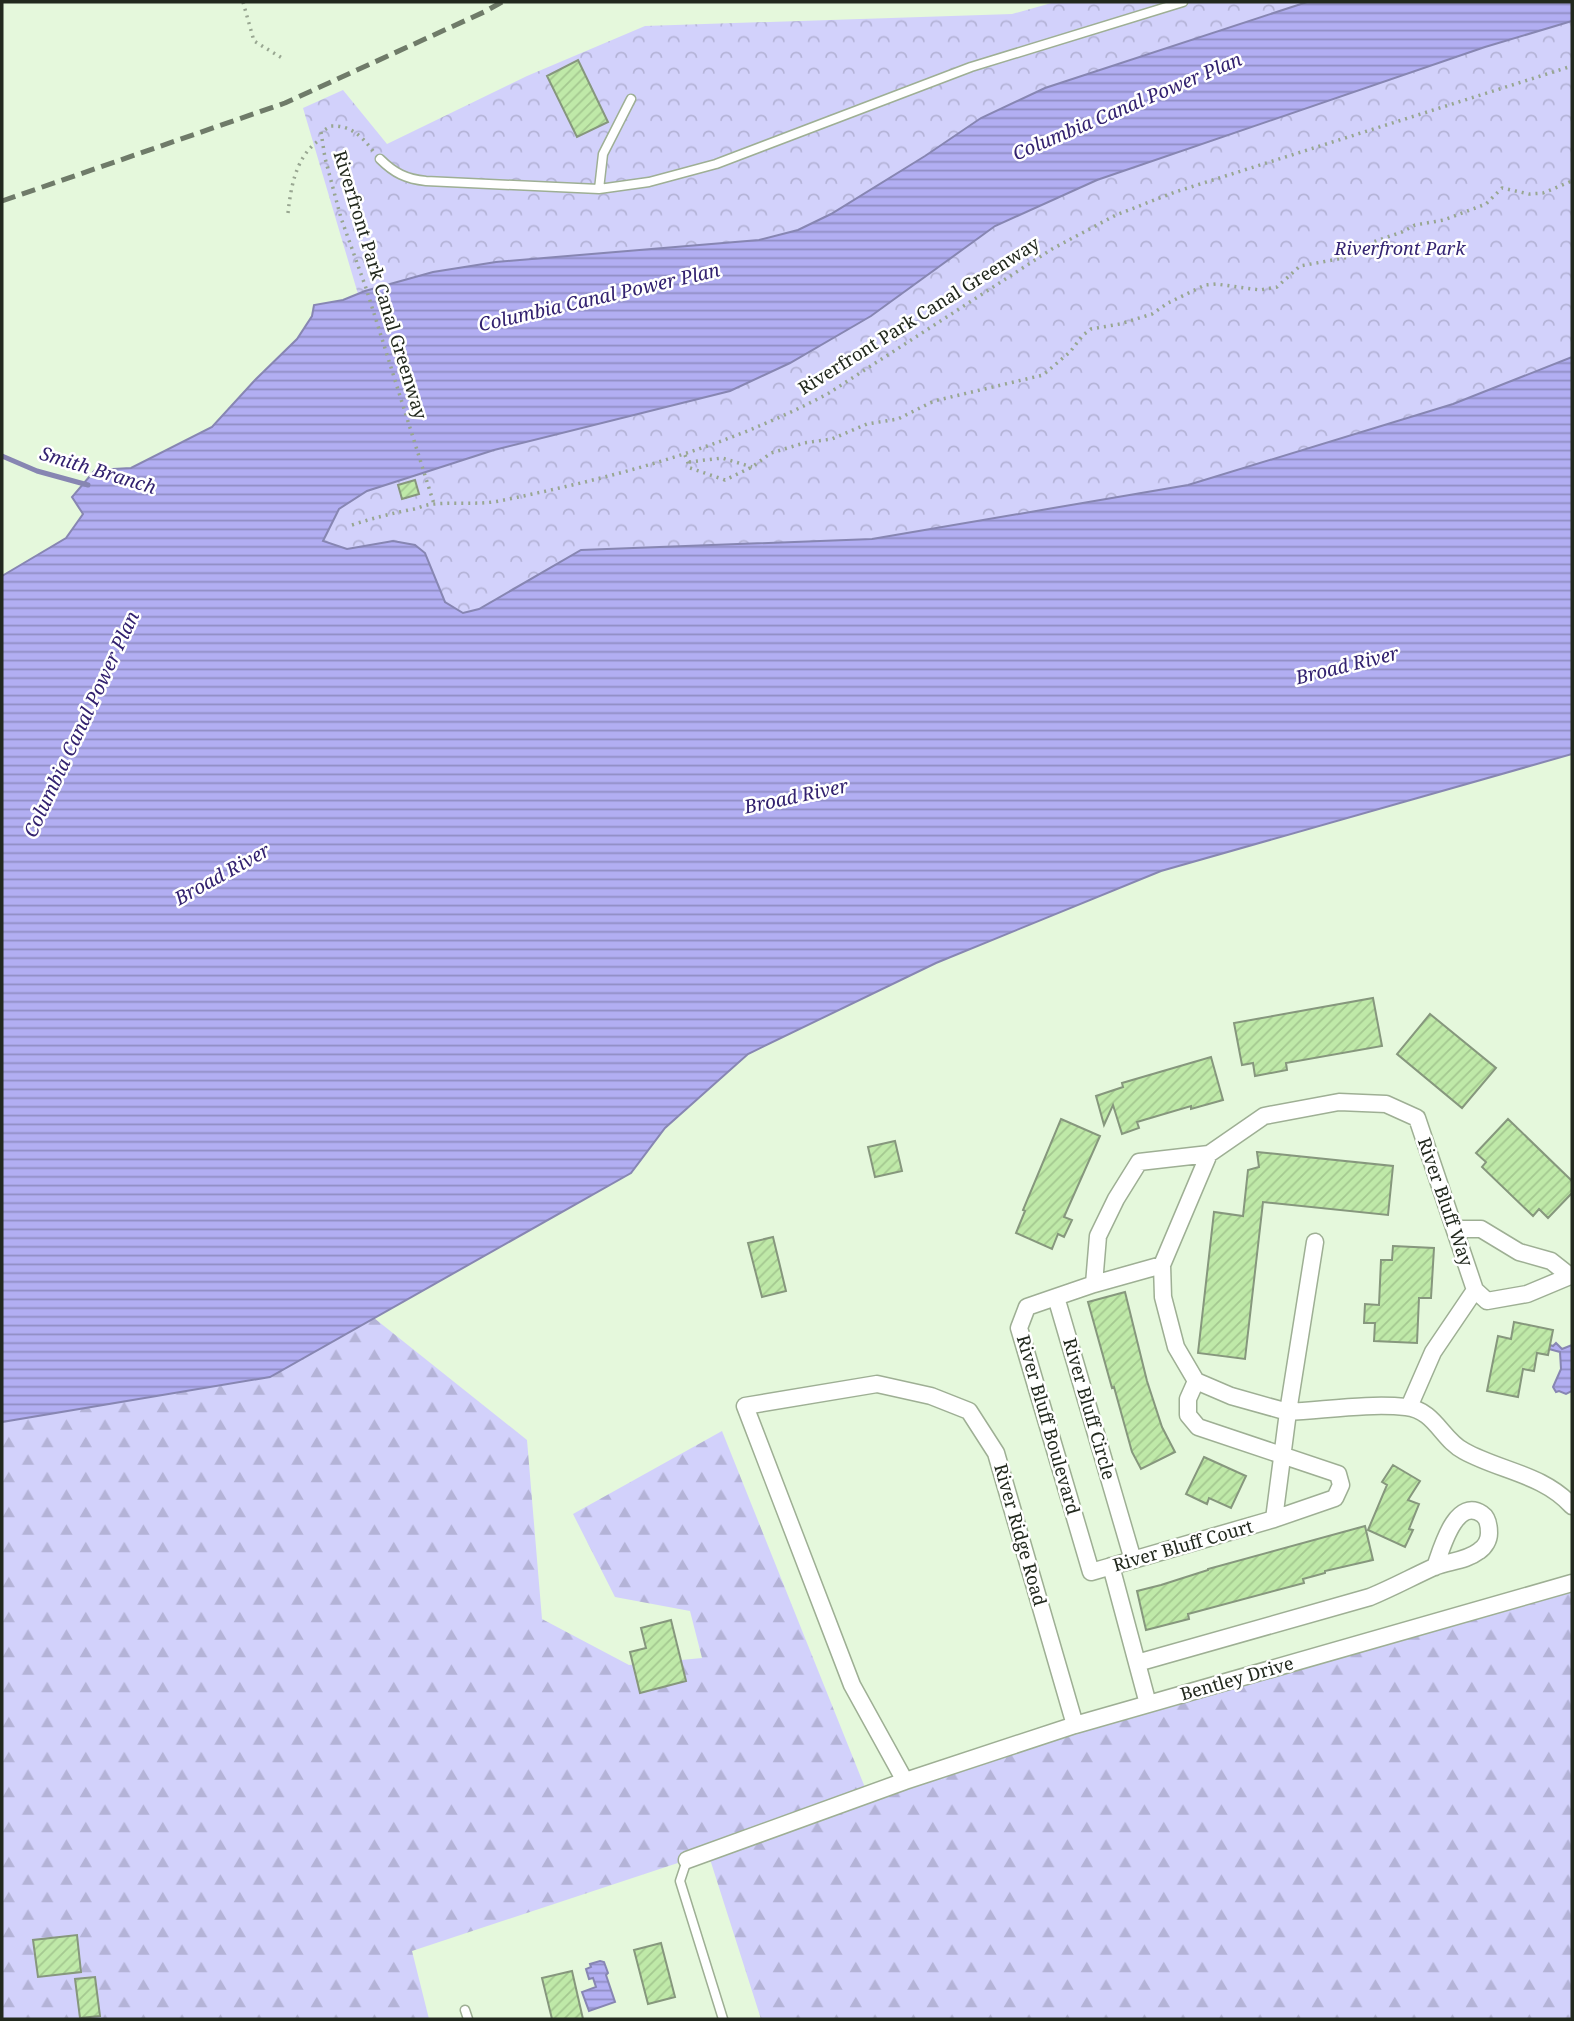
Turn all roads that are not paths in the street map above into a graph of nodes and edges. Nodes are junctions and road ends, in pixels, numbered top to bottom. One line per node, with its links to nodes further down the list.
1 (1183, 2): 4 (lane)
2 (631, 99): 4 (lane)
3 (380, 159): 4 (lane)
4 (599, 188)
5 (1209, 1154): 6 (street, River Bluff Way); 8 (street); 10 (street, River Bluff Way)
6 (1455, 1229): 9 (street); 11 (street, River Bluff Way)
7 (1315, 1242): 15 (street, River Bluff Court)
8 (1162, 1265): 10 (street); 13 (street)
9 (1571, 1276): 11 (street)
10 (1094, 1284): 12 (street)
11 (1475, 1290): 14 (street, River Bluff Way)
12 (1056, 1297): 19 (street, River Bluff Circle); 22 (street, River Bluff Boulevard)
13 (1196, 1381): 15 (street); 16 (street, River Bluff Court)
14 (1409, 1407): 15 (street); 17 (street)
15 (1289, 1412): 16 (street, River Bluff Court)
16 (1283, 1456): 18 (street, River Bluff Court); 18 (street, River Bluff Court)
17 (1572, 1506)
18 (1275, 1519): 19 (street, River Bluff Court)
19 (1133, 1560): 20 (street, River Bluff Court)
20 (1111, 1566): 22 (street, River Bluff Court); 24 (street)
21 (1435, 1567): 24 (street)
22 (1091, 1572)
23 (1572, 1583): 25 (street, Bentley Drive)
24 (1137, 1663): 25 (street)
25 (1148, 1704): 26 (street, Bentley Drive)
26 (1075, 1725): 27 (street, Bentley Drive); 27 (street, River Ridge Road)
27 (905, 1781): 28 (street, Bentley Drive)
28 (687, 1860): 31 (lane)
29 (465, 2010): 30 (lane)
30 (468, 2019)
31 (723, 2019)

